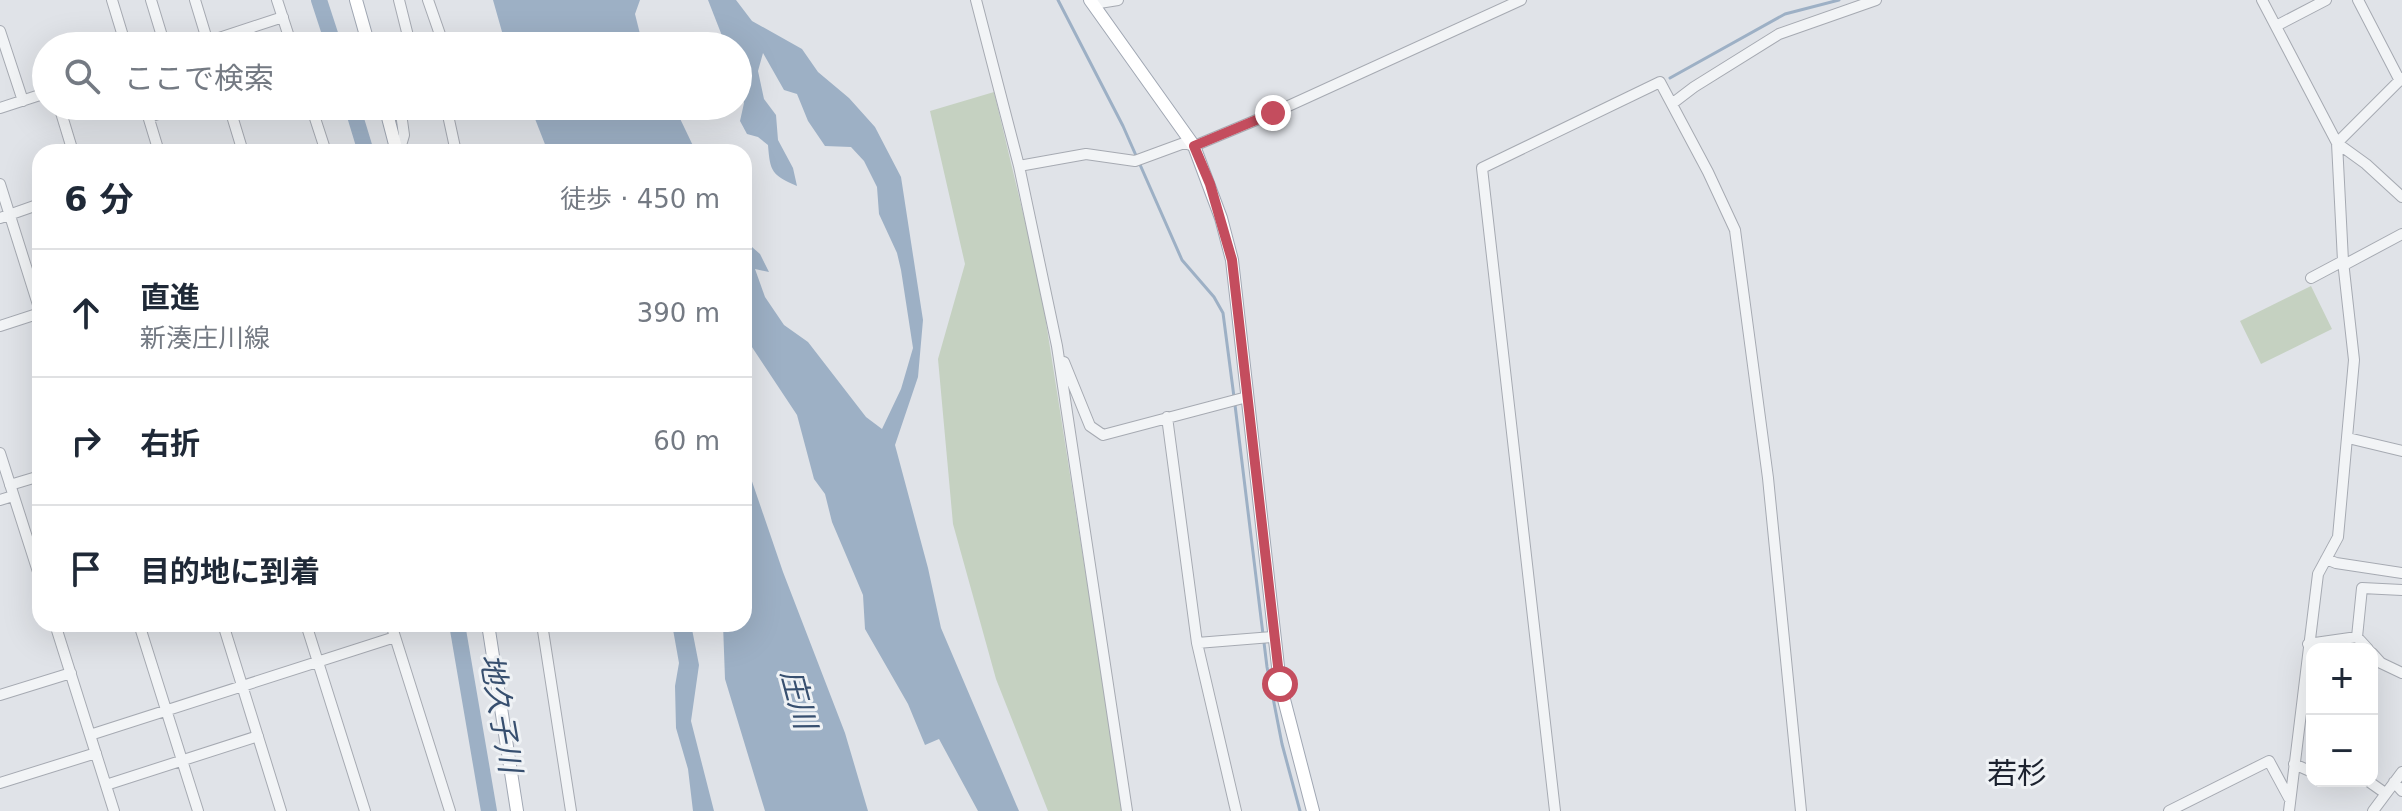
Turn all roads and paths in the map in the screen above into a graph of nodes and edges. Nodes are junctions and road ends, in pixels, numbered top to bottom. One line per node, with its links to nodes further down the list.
1 (112, 0): 19 (street)
2 (151, 0): 20 (street)
3 (195, 0): 21 (street)
4 (277, 0): 16 (street)
5 (356, 0): 24 (main road)
6 (399, 0): 25 (street)
7 (428, 0): 26 (street)
8 (976, 0): 48 (street)
9 (1118, 0): 15 (street)
10 (1521, 0): 47 (street)
11 (1876, 0): 30 (street)
12 (2262, 0): 17 (street)
13 (2326, 0): 17 (street)
14 (2358, 0): 27 (street)
15 (1091, 2): 47 (main road)
16 (283, 17): 22 (street); 23 (street)
17 (2276, 26): 39 (street)
18 (0, 31): 29 (street)
19 (122, 32)
20 (161, 32)
21 (204, 32)
22 (241, 32)
23 (288, 32)
24 (365, 32)
25 (407, 32)
26 (439, 32)
27 (2401, 80): 39 (street)
28 (32, 98): 29 (street)
29 (23, 101): 31 (street)
30 (1673, 103): 119 (street); 120 (street)
31 (0, 108)
32 (63, 120): 40 (street)
33 (150, 120): 41 (street)
34 (233, 120): 42 (street)
35 (316, 120): 43 (street)
36 (389, 120): 44 (main road)
37 (402, 120): 45 (street)
38 (449, 120): 46 (street)
39 (2337, 143): 50 (street); 54 (street)
40 (71, 144)
41 (157, 144)
42 (241, 144)
43 (323, 144)
44 (396, 144)
45 (401, 144)
46 (454, 144)
47 (1194, 146): 48 (street); 60 (main road)
48 (1019, 166): 59 (street)
49 (0, 184): 52 (street)
50 (2402, 197)
51 (32, 207): 52 (street)
52 (5, 216): 56 (street)
53 (2402, 234): 54 (street)
54 (2344, 263): 55 (street); 62 (street)
55 (2311, 278)
56 (32, 290)
57 (32, 315): 58 (street)
58 (0, 326)
59 (1057, 346): 61 (street); 116 (street)
60 (1247, 397): 61 (street); 80 (main road)
61 (1167, 417): 82 (street)
62 (2348, 438): 63 (street); 69 (street)
63 (2402, 451)
64 (0, 453): 66 (street)
65 (32, 480): 66 (street)
66 (12, 491): 67 (street); 68 (street)
67 (0, 500)
68 (32, 553)
69 (2326, 559): 70 (street); 83 (street)
70 (2402, 573)
71 (2402, 590): 81 (street)
72 (58, 632): 89 (street)
73 (142, 632): 93 (street)
74 (225, 632): 91 (street)
75 (309, 632): 88 (street)
76 (393, 632): 79 (street)
77 (489, 632): 114 (main road)
78 (543, 632): 115 (street)
79 (395, 637): 88 (street); 113 (street)
80 (1273, 637): 82 (street); 118 (main road)
81 (2357, 637): 84 (street); 85 (street)
82 (1197, 643): 117 (street)
83 (2308, 643)
84 (2315, 643)
85 (2363, 643)
86 (2378, 660): 90 (street)
87 (2306, 661): 98 (street)
88 (318, 662): 91 (street); 112 (street)
89 (71, 673): 92 (street); 94 (street)
90 (2402, 673)
91 (242, 685): 93 (street); 95 (street)
92 (0, 695)
93 (167, 711): 94 (street); 97 (street)
94 (90, 735): 96 (street)
95 (258, 736): 97 (street); 111 (street)
96 (96, 753): 102 (street); 103 (street)
97 (182, 761): 103 (street); 108 (street)
98 (2294, 764): 99 (street); 107 (street)
99 (2306, 769)
100 (2402, 772): 101 (street)
101 (2394, 782): 105 (street); 106 (street)
102 (0, 783)
103 (106, 785): 109 (street)
104 (2376, 787): 106 (street)
105 (2402, 791)
106 (2385, 793): 122 (street)
107 (2290, 805): 121 (street)
108 (197, 809): 110 (street)
109 (114, 811)
110 (183, 811)
111 (281, 811)
112 (365, 811)
113 (450, 811)
114 (517, 811)
115 (571, 811)
116 (1127, 811)
117 (1236, 811)
118 (1313, 811)
119 (1555, 811)
120 (1801, 811)
121 (2169, 811)
122 (2373, 811)

